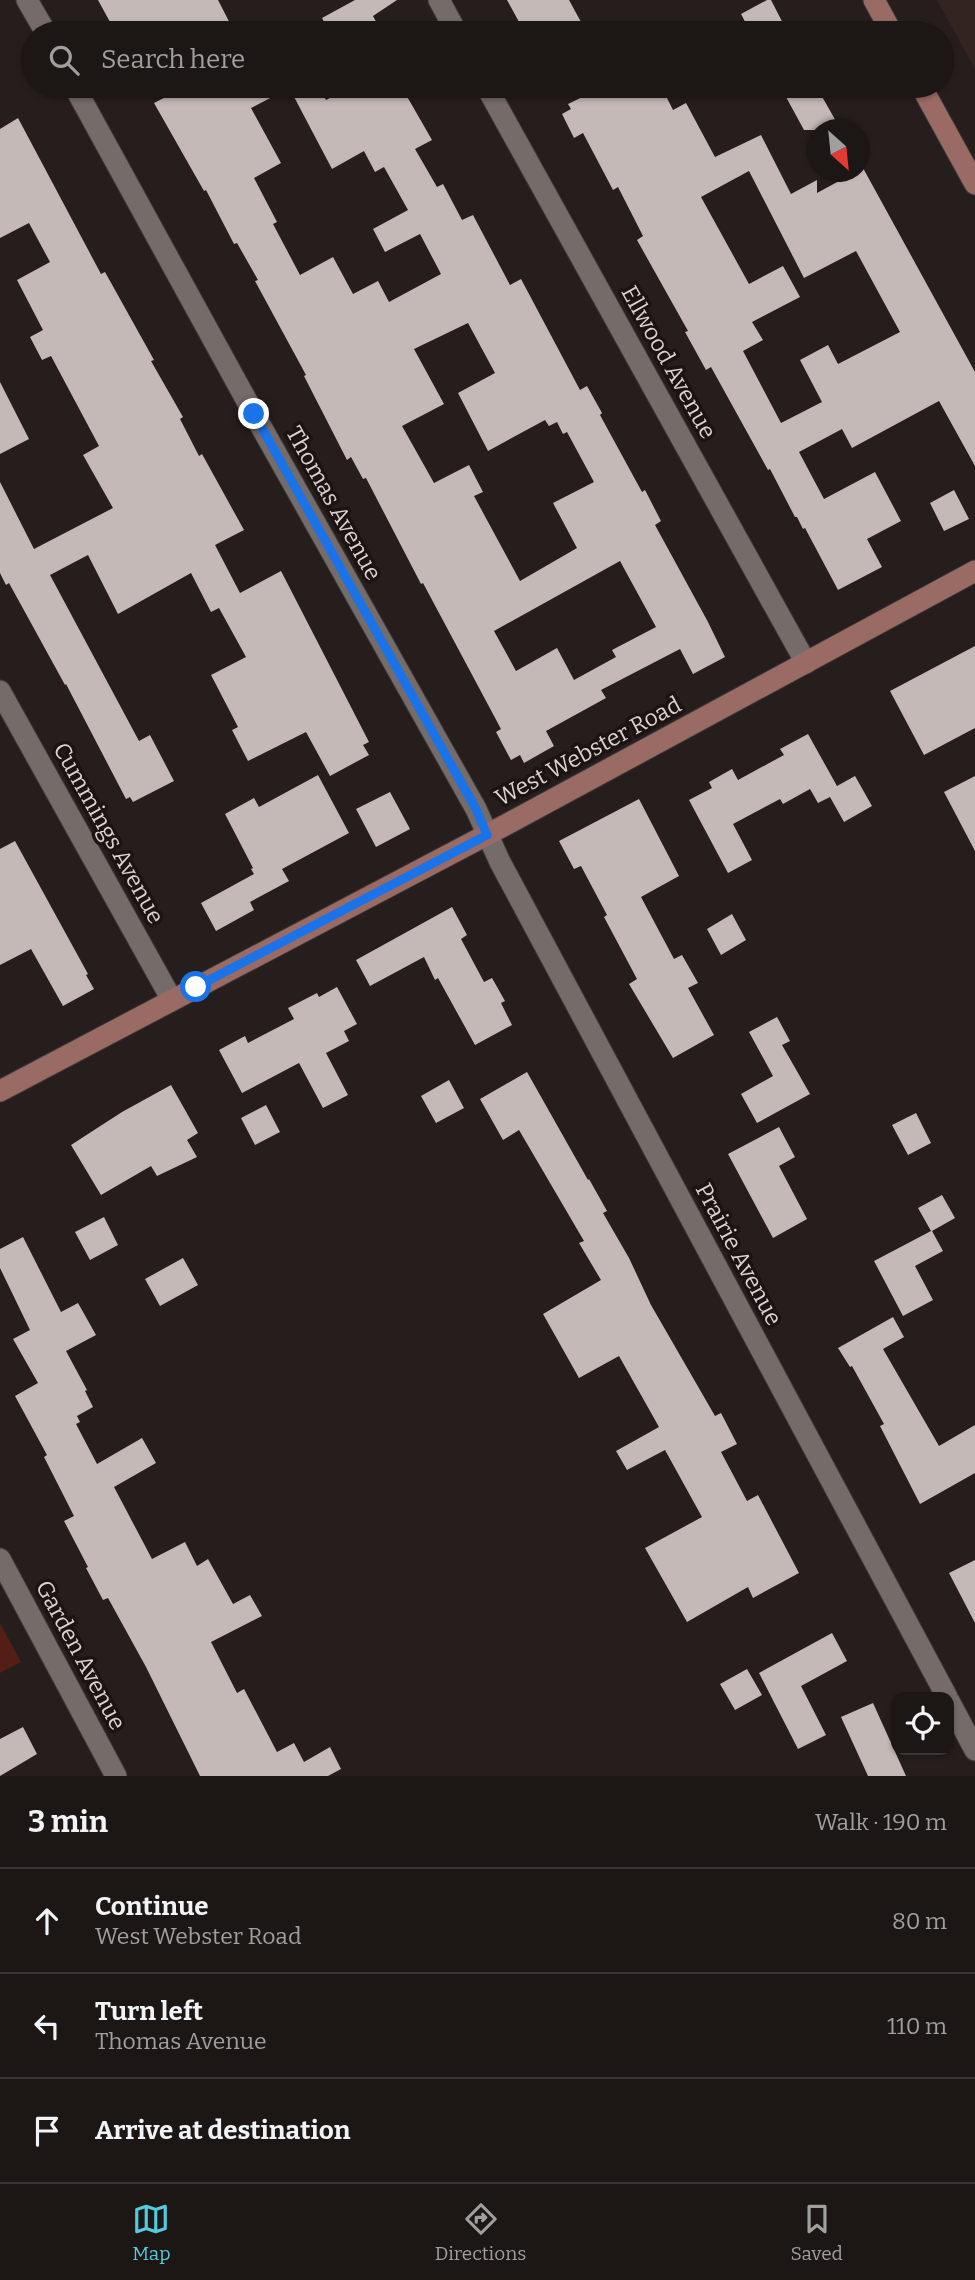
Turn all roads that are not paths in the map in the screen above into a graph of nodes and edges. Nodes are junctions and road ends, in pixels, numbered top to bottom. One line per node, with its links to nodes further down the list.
1 (27, 0): 4 (street)
2 (439, 0): 5 (street)
3 (874, 0): 6 (street)
4 (39, 21)
5 (450, 21)
6 (885, 21)
7 (81, 98): 14 (street, Thomas Avenue)
8 (493, 98): 12 (street, Ellwood Avenue)
9 (928, 98): 10 (street)
10 (975, 184)
11 (975, 570): 12 (street, West Webster Road)
12 (806, 663): 14 (street, West Webster Road)
13 (0, 691): 15 (street, Cummings Avenue)
14 (487, 835): 15 (street, West Webster Road); 18 (street, Prairie Avenue)
15 (172, 1000): 16 (street, West Webster Road)
16 (0, 1091)
17 (0, 1559): 21 (street, Garden Avenue)
18 (944, 1692)
19 (954, 1710): 20 (street, Prairie Avenue)
20 (975, 1750)
21 (116, 1776)

